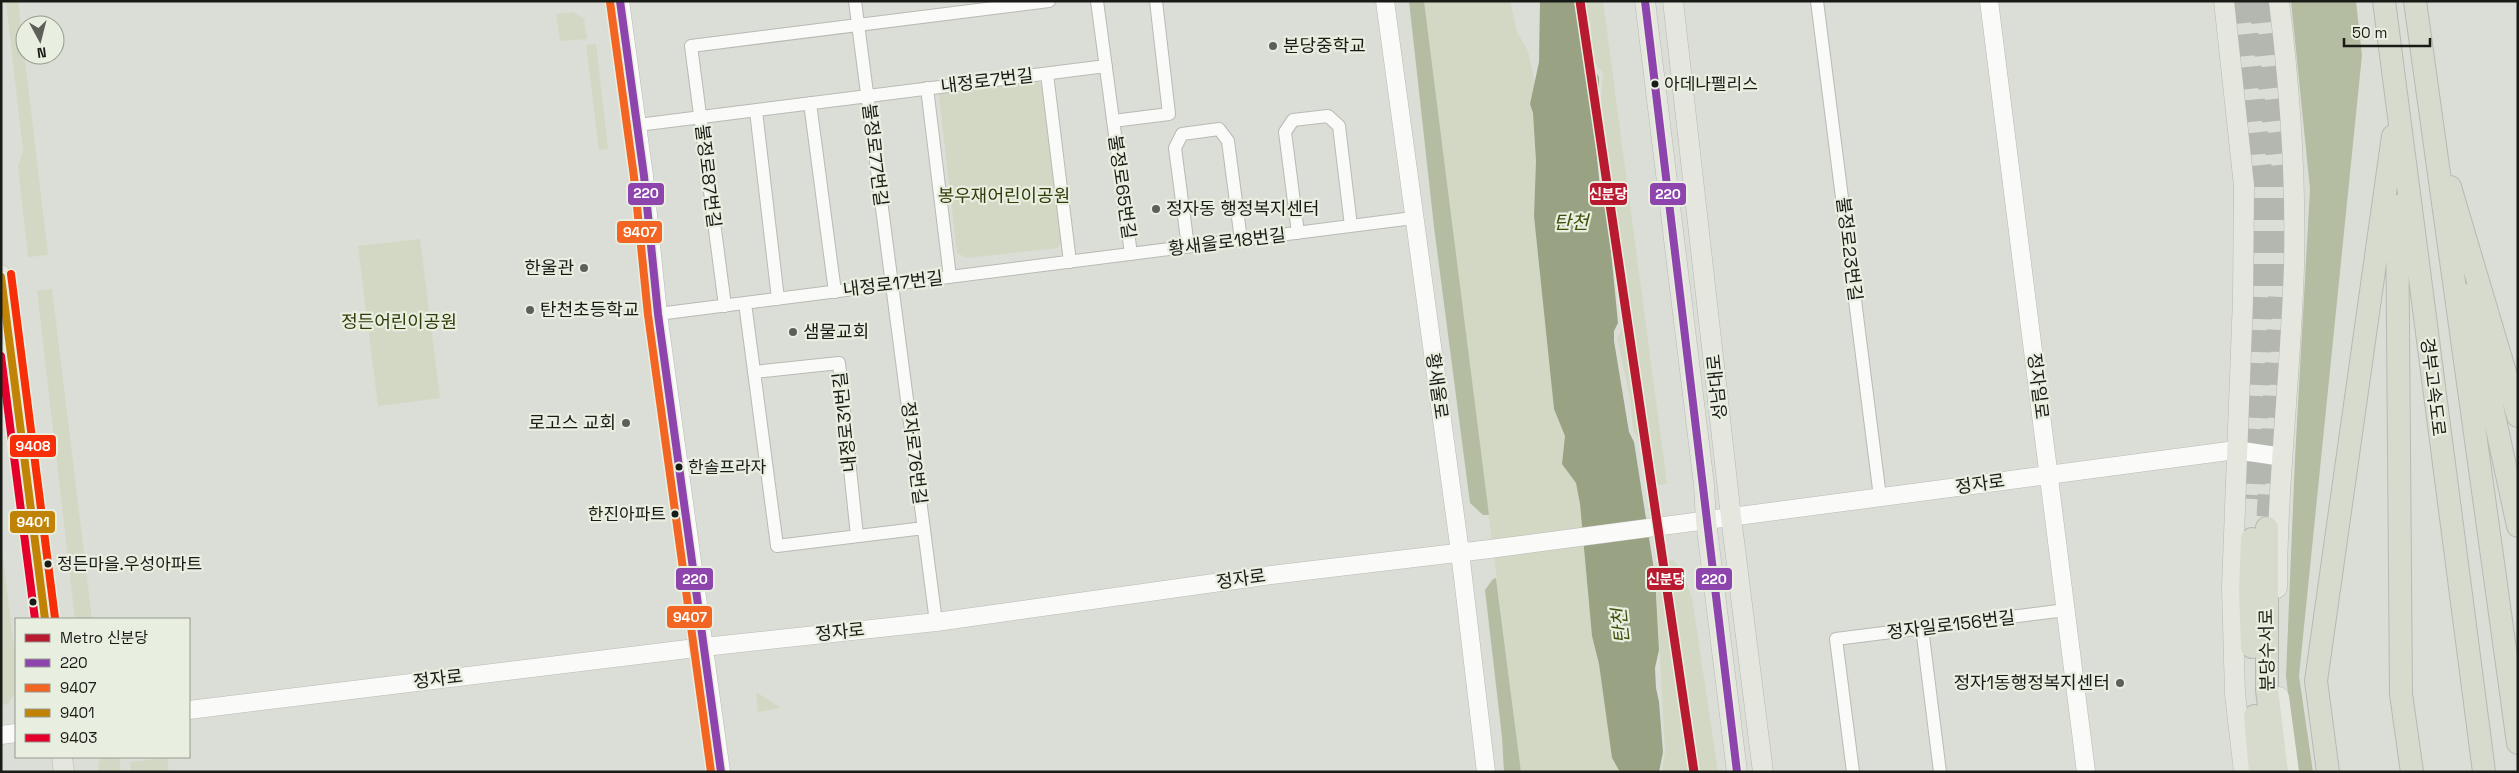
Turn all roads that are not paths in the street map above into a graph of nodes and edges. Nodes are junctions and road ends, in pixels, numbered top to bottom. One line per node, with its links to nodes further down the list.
1 (620, 1): 26 (street)
2 (855, 1): 15 (street, 불정로77번길)
3 (1049, 1): 15 (street)
4 (1097, 1): 16 (street, 불정로65번길)
5 (1156, 1): 25 (street, 불정로65번길)
6 (1385, 1): 27 (street, 황새울로)
7 (1645, 1): 50 (main road, 성남대로)
8 (1673, 1): 49 (main road, 성남대로)
9 (1817, 1): 48 (street, 불정로23번길)
10 (1989, 1): 47 (street, 정자일로)
11 (2224, 1): 45 (main road)
12 (2279, 1): 46 (main road)
13 (2384, 1): 21 (highway, 경부고속도로)
14 (2415, 1): 23 (highway, 경부고속도로)
15 (858, 25): 19 (street, 불정로77번길); 24 (street, 불정로87번길)
16 (1106, 66): 17 (street, 내정로7번길); 25 (street, 불정로65번길)
17 (1047, 74): 18 (street, 내정로7번길); 33 (street, 내정로7번길)
18 (927, 88): 19 (street, 내정로7번길); 36 (street, 내정로7번길)
19 (868, 96): 20 (street, 내정로7번길); 37 (street, 불정로77번길)
20 (810, 103): 22 (street, 내정로7번길); 38 (street)
21 (2397, 108): 77 (highway); 78 (highway); 79 (highway, 경부고속도로)
22 (756, 111): 24 (street, 내정로7번길); 39 (street)
23 (2428, 111): 44 (highway); 51 (highway); 63 (highway, 경부고속도로)
24 (700, 117): 26 (street, 내정로7번길); 41 (street, 불정로87번길)
25 (1113, 121): 32 (street, 불정로65번길)
26 (638, 126): 42 (street)
27 (1413, 218): 28 (street, 황새울로18번길); 54 (street, 황새울로)
28 (1351, 226): 29 (street, 황새울로18번길); 29 (street)
29 (1298, 233): 30 (street, 황새울로18번길)
30 (1241, 240): 31 (street, 황새울로18번길); 31 (street)
31 (1188, 247): 32 (street, 황새울로18번길)
32 (1131, 254): 33 (street, 황새울로18번길)
33 (1070, 262): 34 (street, 황새울로18번길)
34 (1041, 265): 36 (street, 내정로17번길)
35 (1, 274): 56 (main road)
36 (950, 277): 37 (street, 내정로17번길)
37 (892, 284): 38 (street, 내정로17번길); 52 (street, 정자로76번길)
38 (835, 292): 39 (street, 내정로17번길)
39 (778, 299): 40 (street, 내정로17번길)
40 (746, 303): 41 (street, 내정로17번길); 43 (street)
41 (725, 306): 42 (street, 내정로17번길)
42 (658, 314): 59 (street)
43 (754, 372): 53 (street); 53 (street, 내정로31번길)
44 (2518, 416)
45 (2236, 450): 46 (street, 정자로); 47 (street, 정자로); 73 (main road)
46 (2283, 457): 76 (main road)
47 (2050, 475): 48 (street, 정자로); 55 (street, 정자일로)
48 (1880, 497): 49 (street, 정자로)
49 (1731, 517): 50 (street, 정자로); 69 (main road, 성남대로)
50 (1706, 521): 54 (street, 정자로); 68 (main road, 성남대로)
51 (2518, 526)
52 (924, 528): 53 (street); 57 (street, 정자로76번길)
53 (857, 536)
54 (1460, 552): 57 (street, 정자로); 67 (street, 황새울로)
55 (2066, 610): 58 (street, 정자일로156번길); 72 (street, 정자일로)
56 (45, 618)
57 (936, 622): 59 (street, 정자로)
58 (1922, 628): 70 (street, 정자일로156번길); 71 (street)
59 (704, 647): 60 (street, 정자로); 66 (street)
60 (190, 710)
61 (15, 732): 62 (street)
62 (1, 734)
63 (2518, 744)
64 (62, 758): 65 (main road)
65 (64, 772)
66 (721, 772)
67 (1486, 772)
68 (1737, 772)
69 (1763, 772)
70 (1853, 772)
71 (1940, 772)
72 (2086, 772)
73 (2244, 772)
74 (2260, 772): 75 (highway, 분당수서로)
75 (2277, 772)
76 (2289, 772)
77 (2328, 772)
78 (2412, 772)
79 (2484, 772)

